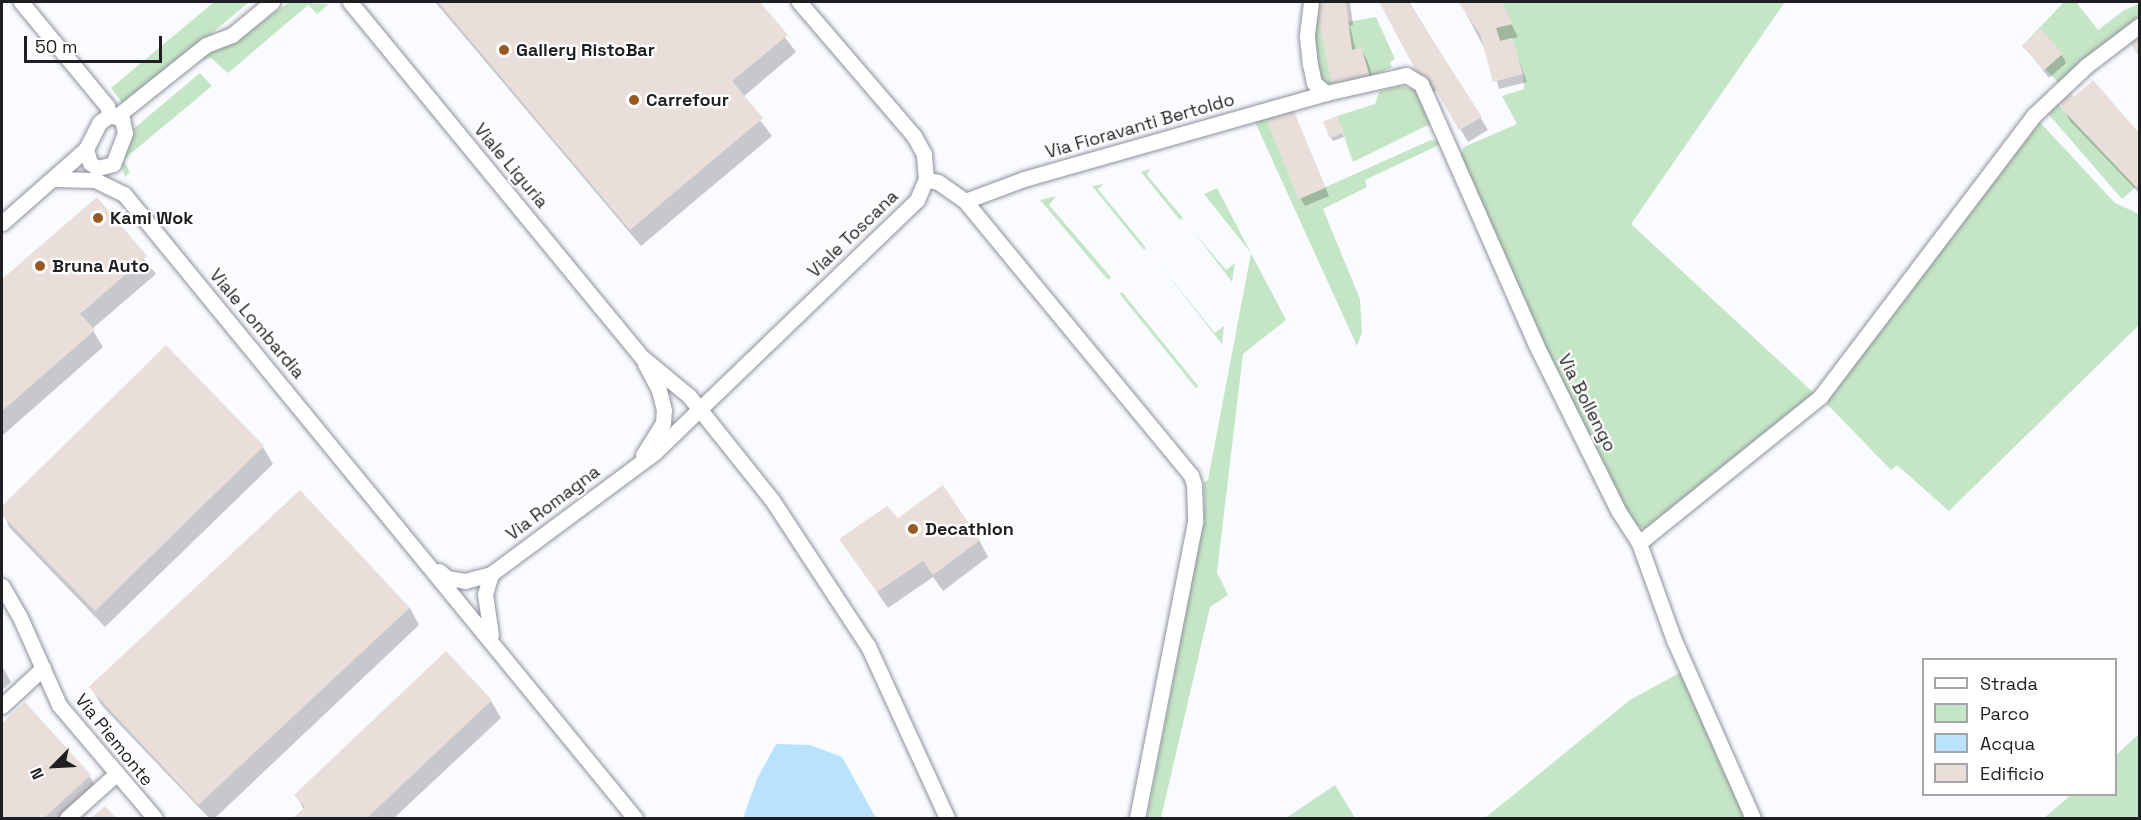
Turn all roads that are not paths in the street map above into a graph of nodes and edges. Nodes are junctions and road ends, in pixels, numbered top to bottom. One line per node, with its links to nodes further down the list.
1 (21, 2): 8 (street)
2 (272, 2): 8 (street)
3 (350, 2): 15 (street, Viale Liguria)
4 (799, 2): 11 (street)
5 (1311, 2): 7 (street)
6 (2139, 25): 18 (street)
7 (1333, 93): 13 (street, Via Fioravanti Bertoldo); 18 (street, Via Bollengo)
8 (114, 116): 9 (street); 9 (street)
9 (91, 160): 10 (street); 12 (street)
10 (54, 179): 12 (street, Viale Lombardia); 14 (street)
11 (926, 179): 13 (street); 16 (street, Viale Toscana)
12 (109, 184): 19 (street, Viale Lombardia)
13 (965, 201): 30 (street)
14 (2, 223)
15 (642, 357): 16 (street); 17 (street)
16 (700, 411): 17 (street, Viale Toscana); 29 (street)
17 (638, 462): 20 (street, Via Romagna)
18 (1639, 543): 31 (street, Via Bollengo)
19 (432, 566): 20 (street); 22 (street, Viale Lombardia)
20 (491, 574): 22 (street)
21 (2, 586): 23 (street, Via Piemonte)
22 (493, 642): 28 (street, Viale Lombardia)
23 (43, 668): 24 (street); 25 (street, Via Piemonte)
24 (2, 706)
25 (115, 775): 26 (street); 27 (street, Via Piemonte)
26 (67, 819)
27 (155, 819)
28 (635, 819)
29 (947, 819)
30 (1137, 819)
31 (1753, 819)

